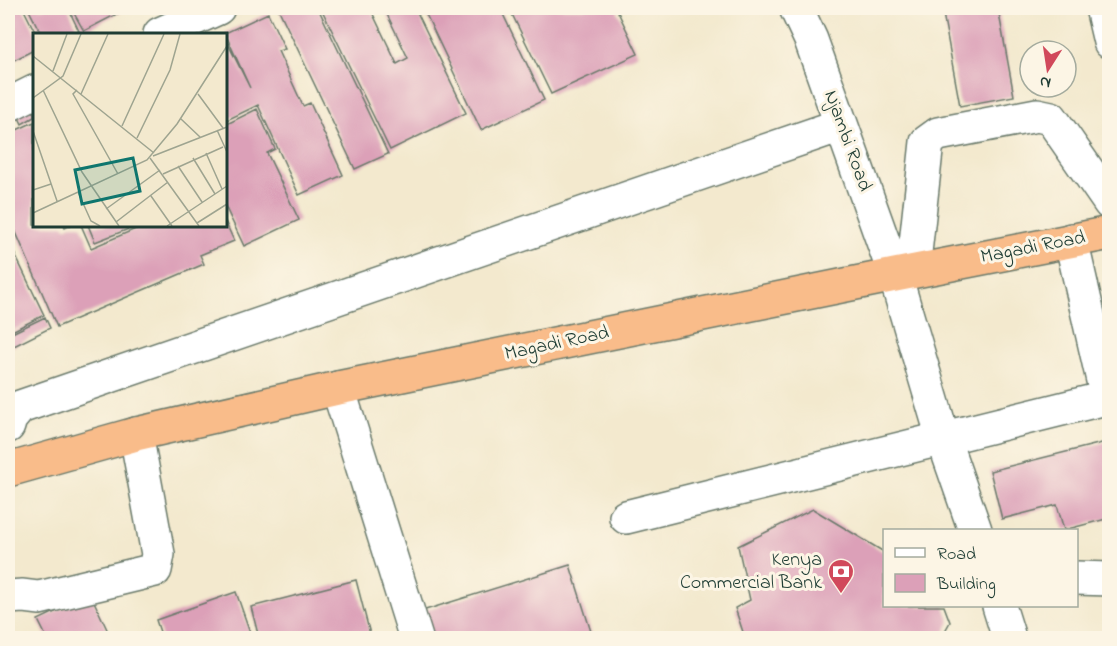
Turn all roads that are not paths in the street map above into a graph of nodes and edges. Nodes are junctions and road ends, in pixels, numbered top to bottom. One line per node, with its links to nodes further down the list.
1 (218, 8): 4 (street)
2 (796, 8): 8 (street, Njambi Road)
3 (1102, 8): 5 (street)
4 (162, 33)
5 (1110, 42)
6 (33, 92): 7 (street)
7 (8, 105)
8 (841, 125): 12 (street, Njambi Road); 15 (street)
9 (1110, 203): 12 (street)
10 (1110, 233): 11 (highway, Magadi Road)
11 (1071, 240): 12 (highway, Magadi Road); 14 (street)
12 (904, 273): 13 (highway, Magadi Road); 17 (street, Njambi Road)
13 (338, 388): 16 (highway, Magadi Road); 25 (street)
14 (1108, 398): 17 (street)
15 (8, 426)
16 (136, 434): 18 (highway, Magadi Road); 23 (street)
17 (943, 438): 19 (street); 20 (street, Njambi Road)
18 (8, 470)
19 (626, 517)
20 (974, 529)
21 (1078, 578): 22 (street)
22 (1110, 579)
23 (8, 597)
24 (999, 607): 26 (street)
25 (416, 639)
26 (1009, 639)

